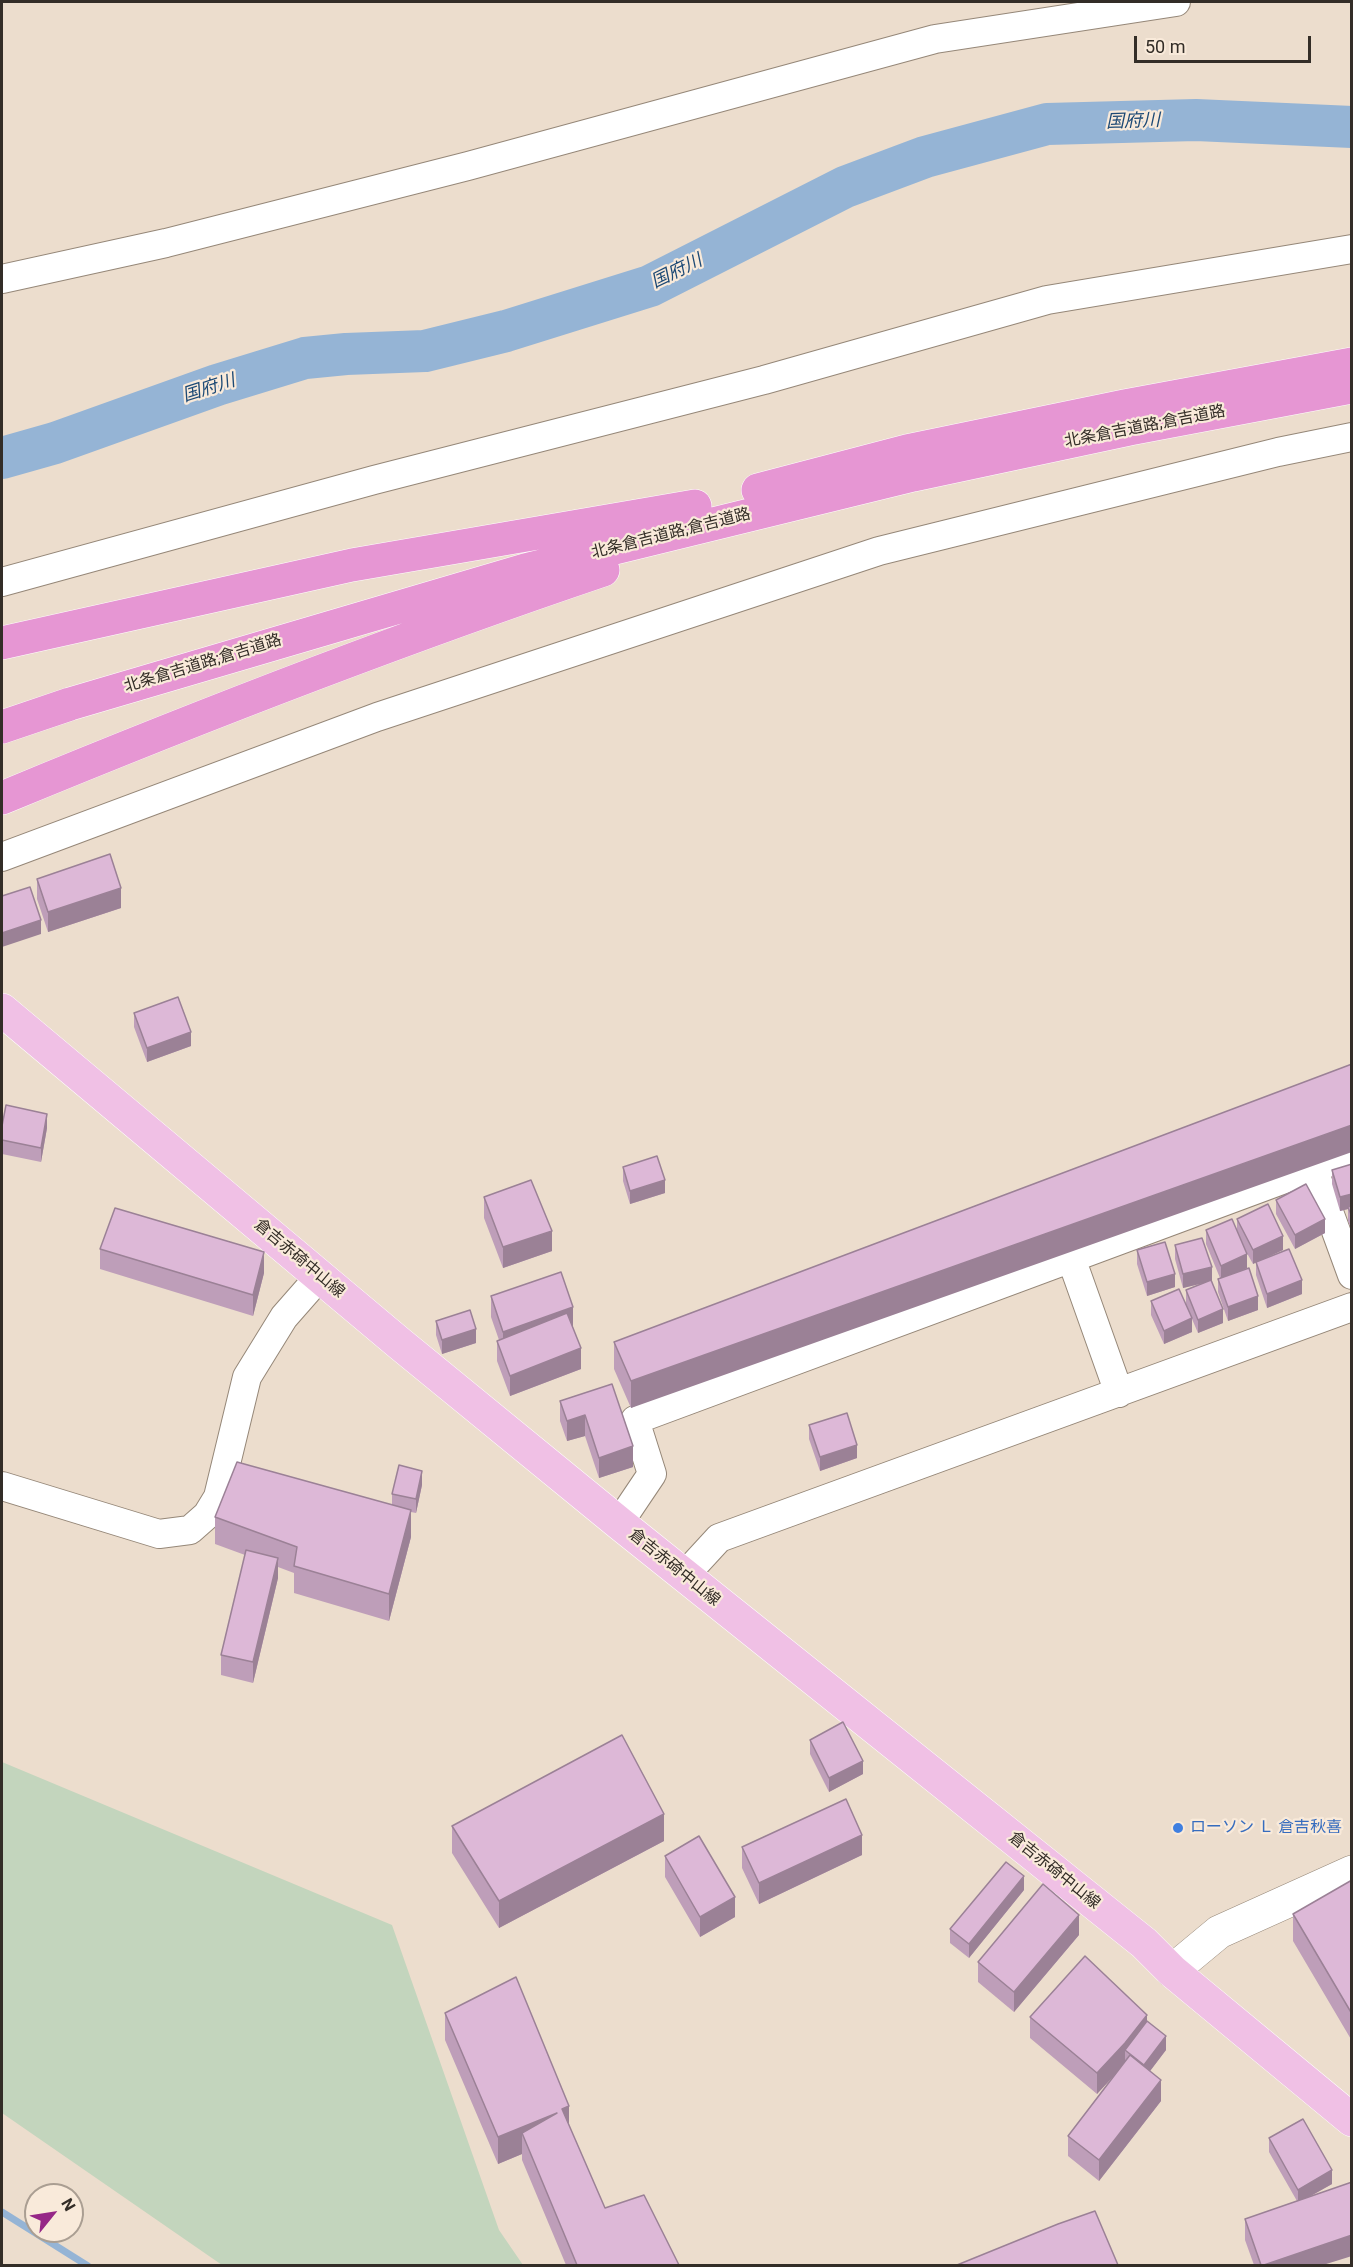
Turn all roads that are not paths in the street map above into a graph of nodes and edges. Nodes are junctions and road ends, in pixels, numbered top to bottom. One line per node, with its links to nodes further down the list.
1 (1176, 2): 3 (street)
2 (1352, 249): 9 (street)
3 (2, 279)
4 (1352, 364): 8 (highway, 北条倉吉道路;倉吉道路)
5 (1352, 387): 7 (highway, 北条倉吉道路;倉吉道路)
6 (1352, 437): 14 (street)
7 (824, 496): 12 (highway, 北条倉吉道路;倉吉道路); 13 (highway)
8 (695, 506): 10 (highway); 11 (highway, 北条倉吉道路;倉吉道路)
9 (2, 582)
10 (2, 643)
11 (2, 703)
12 (2, 727)
13 (2, 798)
14 (2, 857)
15 (2, 1010): 20 (main road, 倉吉赤碕中山線)
16 (1352, 1154): 17 (street)
17 (1313, 1168): 18 (street); 19 (street)
18 (1071, 1258): 22 (street); 24 (street)
19 (1352, 1275)
20 (320, 1276): 23 (street); 24 (main road, 倉吉赤碕中山線)
21 (1352, 1307): 22 (street)
22 (1119, 1393): 25 (street)
23 (2, 1486)
24 (620, 1523): 25 (main road, 倉吉赤碕中山線)
25 (684, 1576): 27 (main road, 倉吉赤碕中山線)
26 (1352, 1872): 27 (street)
27 (1172, 1971): 28 (main road, 倉吉赤碕中山線)
28 (1352, 2120)

